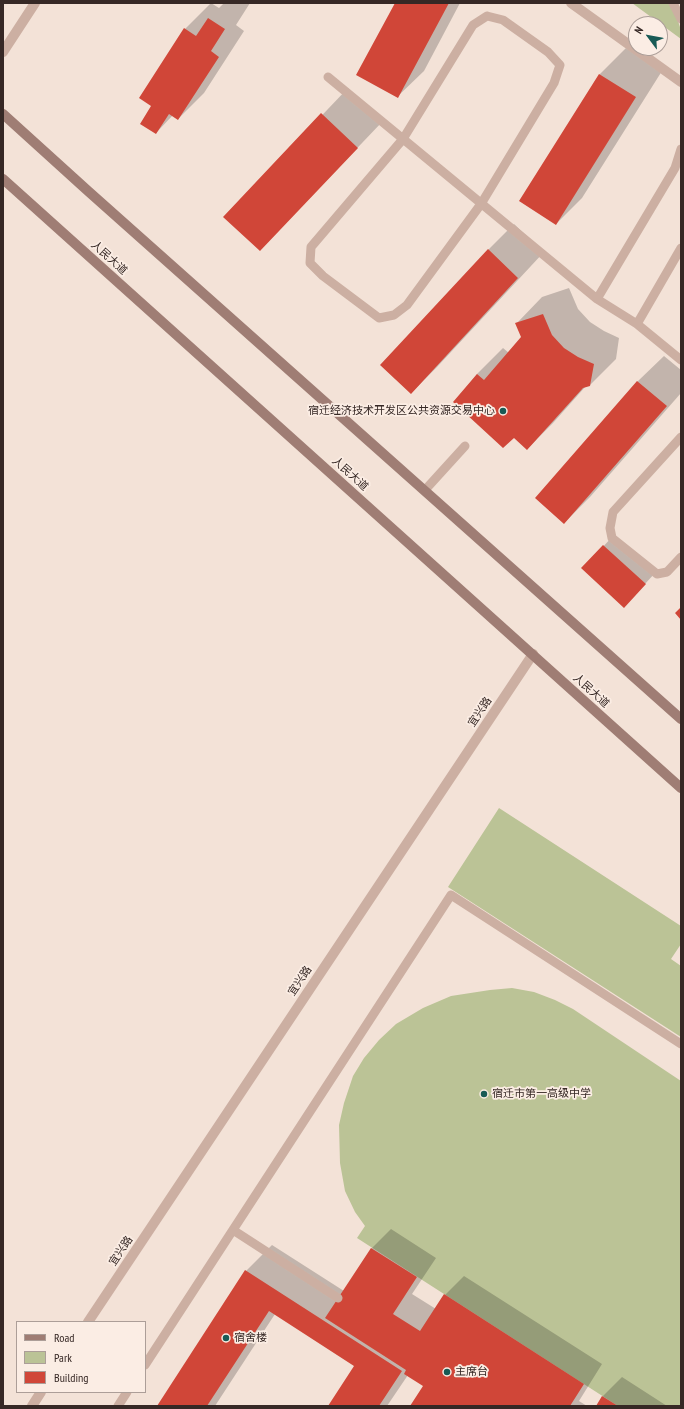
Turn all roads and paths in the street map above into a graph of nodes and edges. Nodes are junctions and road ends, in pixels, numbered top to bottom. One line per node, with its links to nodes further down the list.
1 (35, 3): 5 (street)
2 (571, 3): 7 (street)
3 (673, 3): 4 (lane)
4 (681, 19)
5 (3, 52)
6 (328, 77): 9 (lane)
7 (681, 82)
8 (3, 114): 19 (main road)
9 (403, 139): 12 (lane); 12 (lane); 12 (lane)
10 (681, 148): 14 (lane)
11 (3, 179): 21 (main road, 人民大道)
12 (481, 204): 14 (lane)
13 (681, 248): 15 (lane)
14 (598, 299): 15 (lane)
15 (637, 324): 16 (lane)
16 (681, 360)
17 (681, 437): 20 (lane)
18 (465, 446): 19 (lane)
19 (425, 490): 22 (main road)
20 (681, 556)
21 (533, 654): 23 (main road, 人民大道); 27 (street, 宜兴路)
22 (681, 718)
23 (681, 788)
24 (681, 1044): 25 (lane)
25 (233, 1230): 26 (lane); 28 (lane)
26 (338, 1298)
27 (89, 1321)
28 (146, 1363)
29 (40, 1393): 31 (street)
30 (126, 1393): 32 (lane)
31 (32, 1406)
32 (118, 1406)

